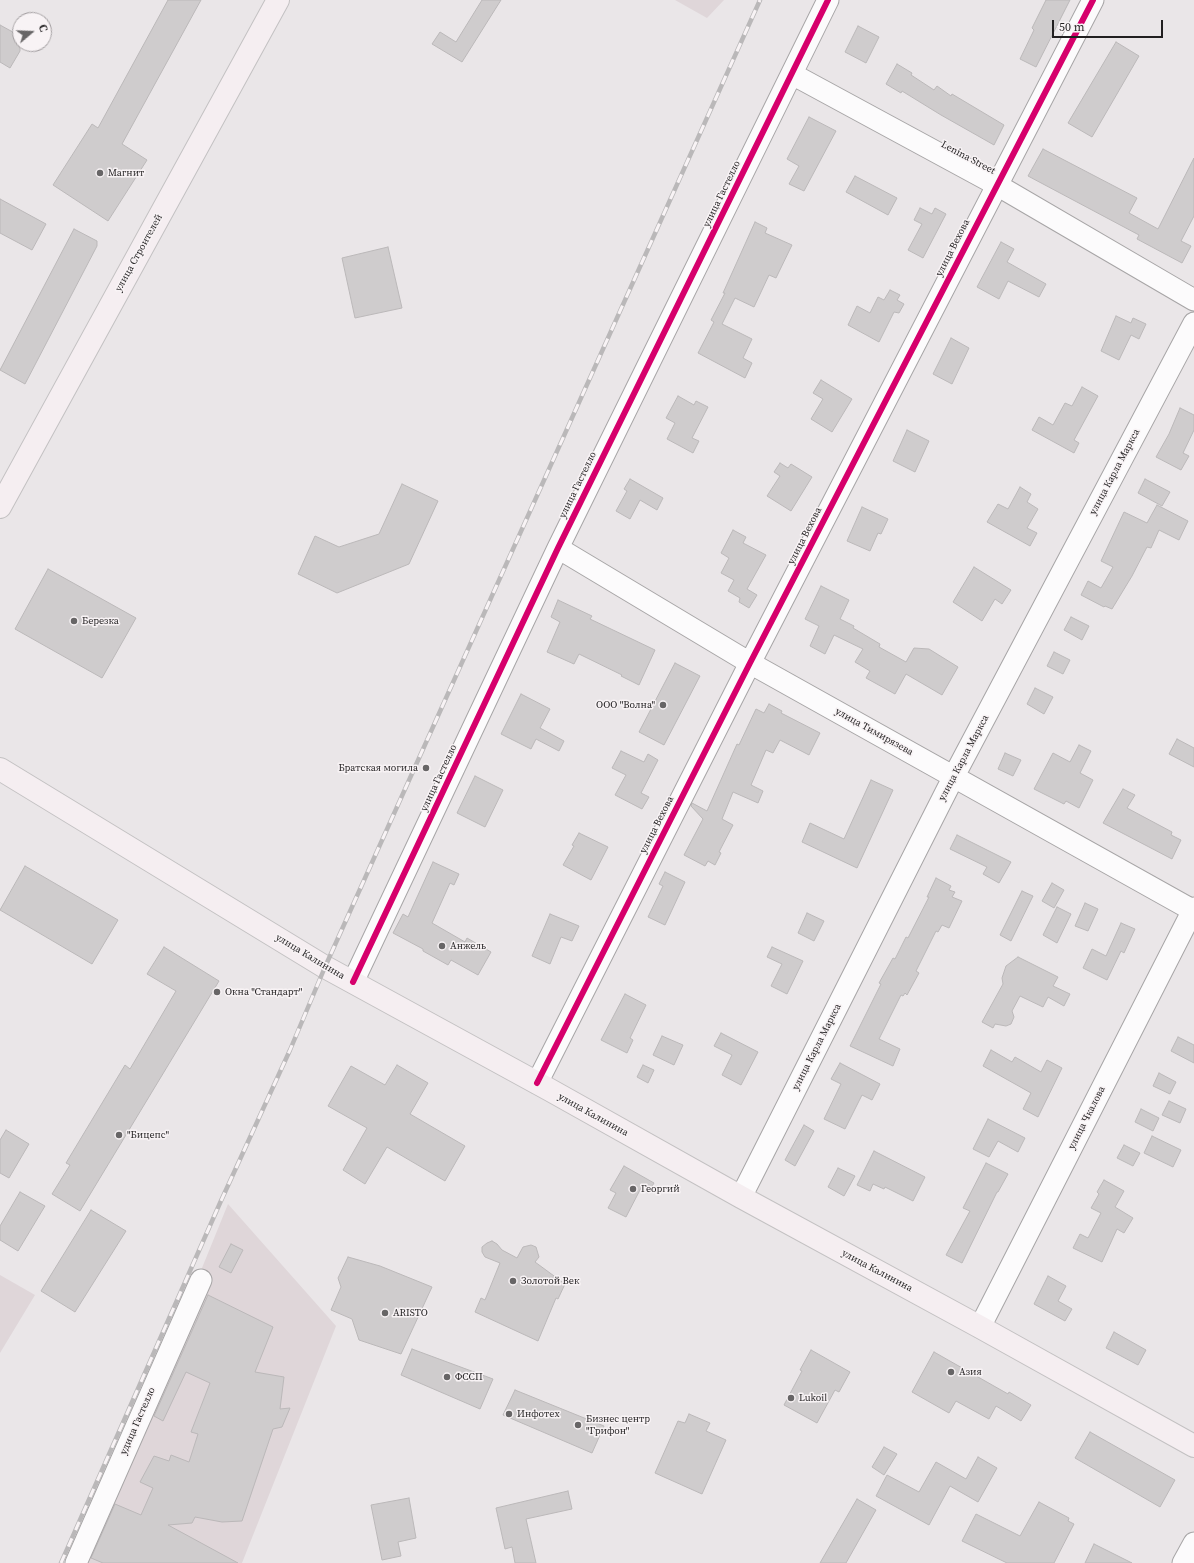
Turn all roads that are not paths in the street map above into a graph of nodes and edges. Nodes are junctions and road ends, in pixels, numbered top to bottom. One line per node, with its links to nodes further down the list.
1 (278, 0): 8 (main road, улица Строителей)
2 (828, 0): 4 (street, улица Гастелло)
3 (1093, 0): 5 (street, улица Вехова)
4 (792, 74): 5 (street, Lenina Street); 9 (street, улица Гастелло)
5 (997, 185): 6 (street, Lenina Street); 10 (street, улица Вехова)
6 (1194, 300)
7 (1194, 322): 12 (street, улица Карла Маркса)
8 (0, 507)
9 (558, 548): 10 (street, улица Тимирязева); 14 (street, улица Гастелло)
10 (750, 663): 12 (street, улица Тимирязева); 15 (street, улица Вехова)
11 (0, 770): 14 (main road, улица Калинина)
12 (954, 776): 13 (street, улица Тимирязева); 16 (street, улица Карла Маркса)
13 (1194, 910): 18 (street, улица Чкалова)
14 (354, 982): 15 (main road, улица Калинина)
15 (537, 1083): 16 (main road, улица Калинина)
16 (741, 1197): 18 (main road, улица Калинина)
17 (201, 1280): 21 (street, удица Гастелло)
18 (980, 1327): 19 (main road, улица Калинина)
19 (1194, 1446)
20 (1194, 1544): 22 (street)
21 (76, 1563)
22 (1184, 1563)

